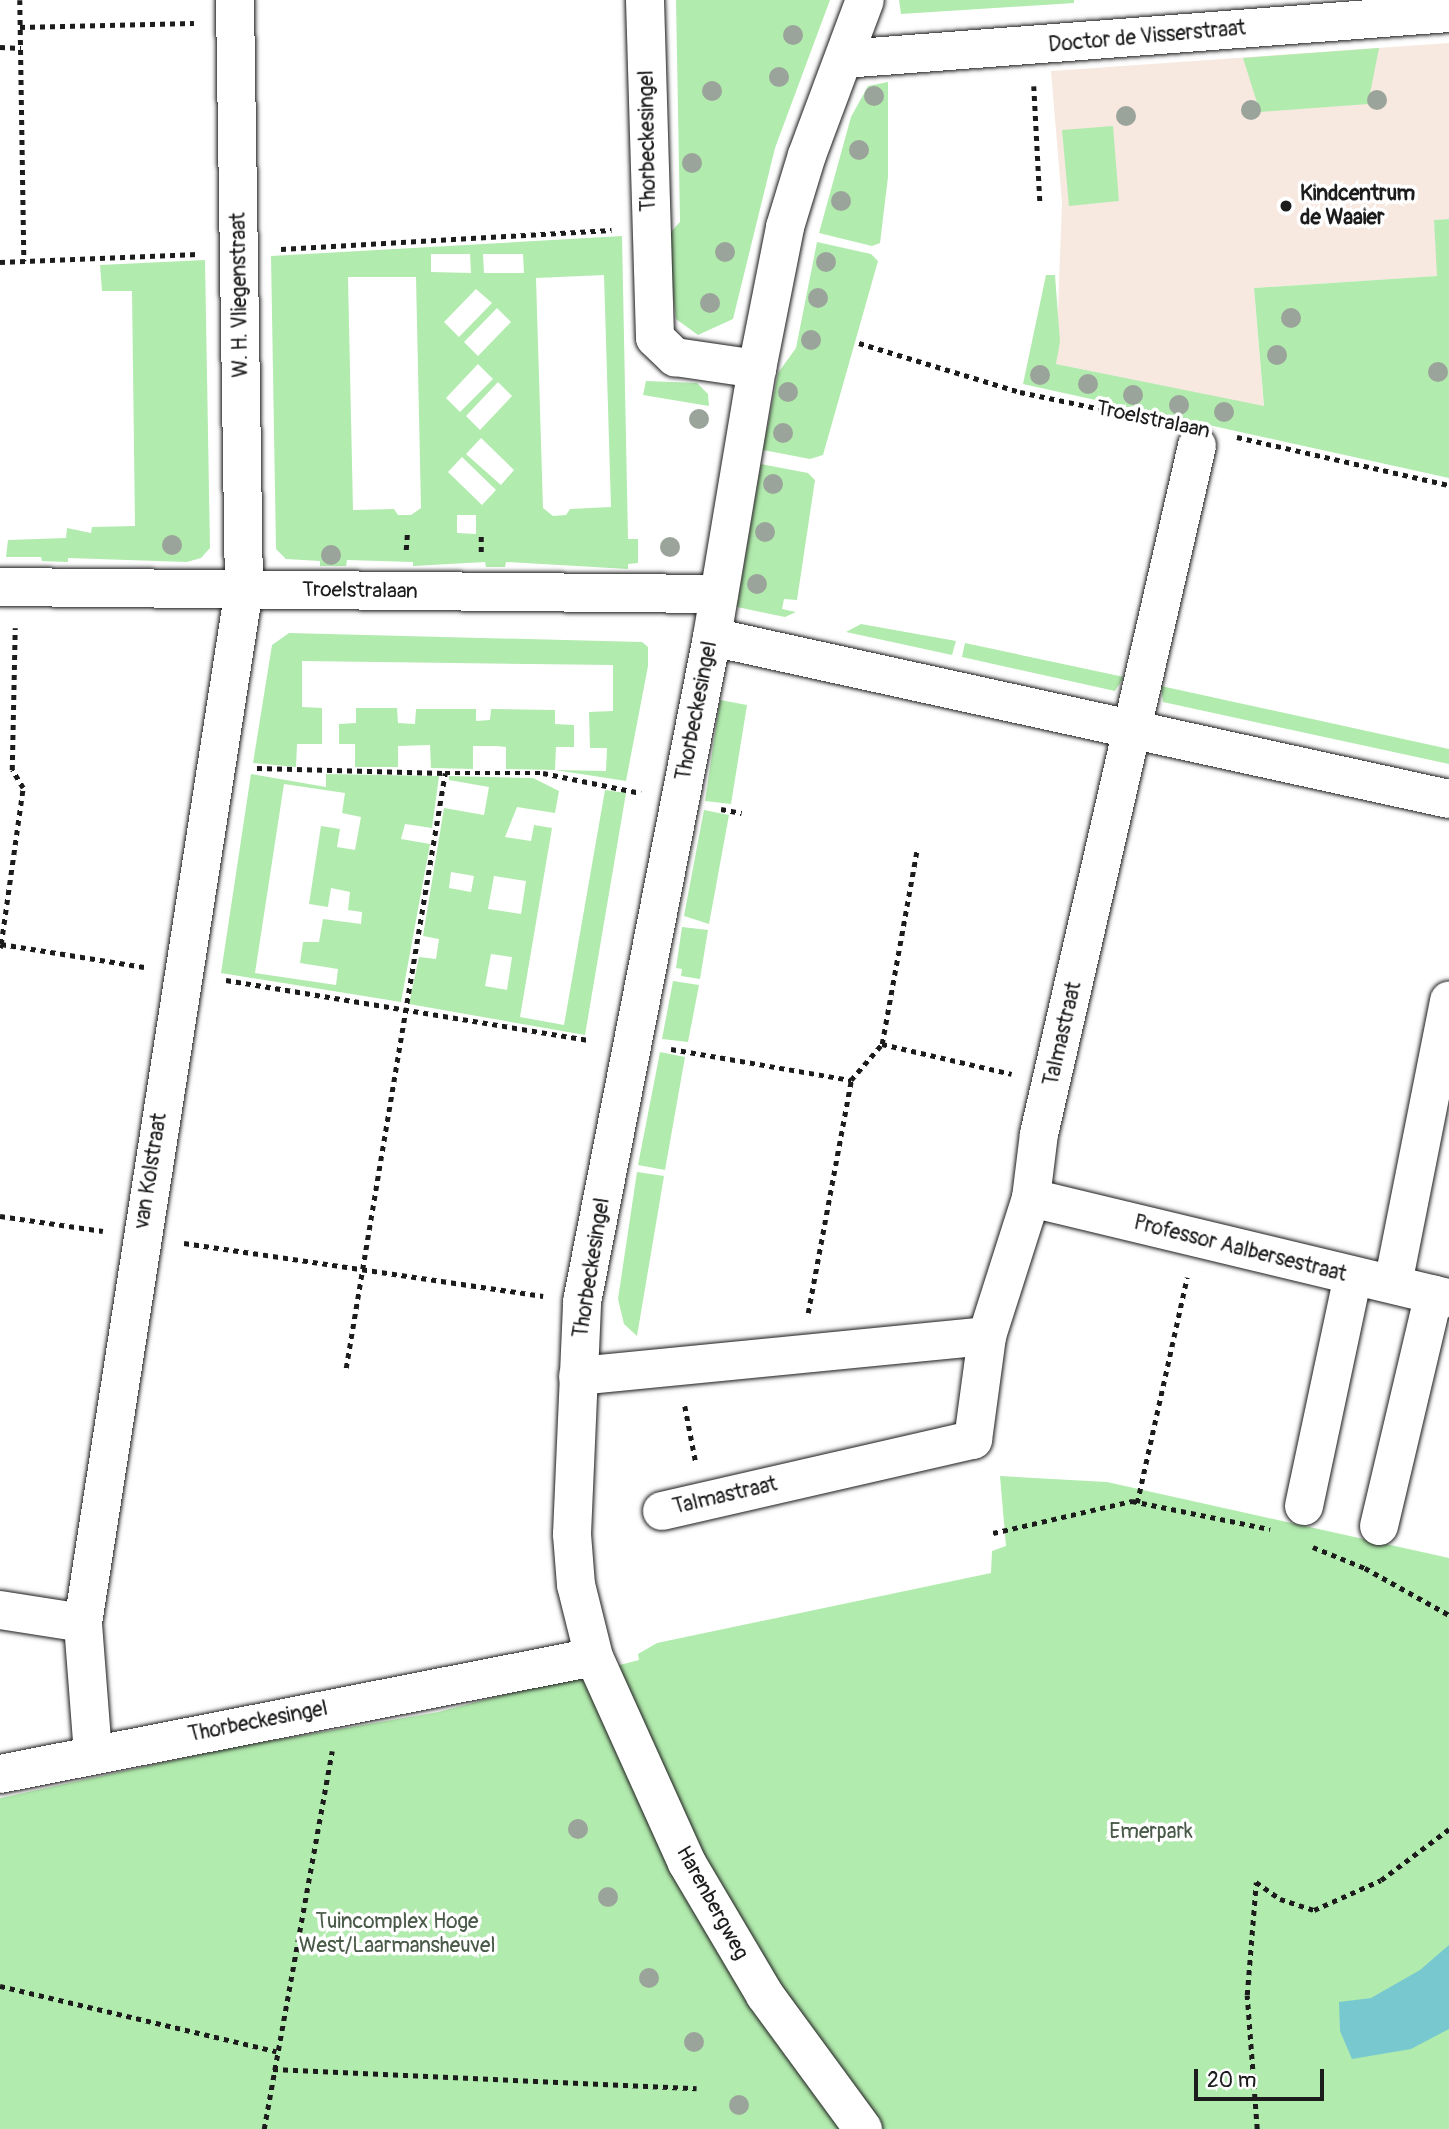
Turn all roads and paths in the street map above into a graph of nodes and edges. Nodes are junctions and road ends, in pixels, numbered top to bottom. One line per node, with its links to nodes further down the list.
1 (20, 0): 7 (path)
2 (645, 0): 13 (street, Thorbeckesingel)
3 (865, 0): 11 (street, Thorbeckesingel)
4 (1374, 8): 6 (street, Doctor de Visserstraat); 8 (street, Doctor de Visserstraat)
5 (236, 11): 7 (path); 14 (street, W. H. Vliegenstraat)
6 (1449, 13)
7 (20, 27): 10 (path)
8 (1032, 46): 11 (street, Doctor de Visserstraat); 12 (path)
9 (0, 47): 10 (path)
10 (21, 48): 15 (path)
11 (844, 59): 18 (street, Thorbeckesingel)
12 (1040, 201)
13 (650, 228): 14 (path); 18 (street, Thorbeckesingel)
14 (239, 252): 15 (path); 22 (street, W. H. Vliegenstraat)
15 (24, 261): 16 (path)
16 (0, 262)
17 (859, 343): 19 (path, Troelstralaan)
18 (757, 369): 23 (street, Thorbeckesingel)
19 (1199, 435): 20 (path, Troelstralaan); 26 (street, Troelstralaan)
20 (1449, 485)
21 (0, 587): 22 (street, Troelstralaan)
22 (244, 589): 23 (street, Troelstralaan); 27 (street, van Kolstraat)
23 (719, 594): 25 (street, Thorbeckesingel)
24 (15, 624): 33 (path)
25 (712, 637): 26 (street); 30 (street, Thorbeckesingel)
26 (1133, 729): 29 (street); 41 (street, Talmastraat)
27 (216, 764): 28 (path); 35 (street, van Kolstraat)
28 (445, 773): 30 (path); 37 (path)
29 (1449, 799)
30 (679, 800): 31 (path); 38 (street, Thorbeckesingel)
31 (742, 813)
32 (918, 850): 39 (path)
33 (3, 911): 34 (path)
34 (0, 946): 35 (path)
35 (182, 973): 37 (path); 44 (street, van Kolstraat)
36 (1449, 1000): 48 (street)
37 (405, 1008): 38 (path); 46 (path)
38 (632, 1043): 40 (path); 50 (street, Thorbeckesingel)
39 (882, 1044): 40 (path); 41 (path)
40 (851, 1080): 52 (path)
41 (1051, 1083): 42 (street, Talmastraat)
42 (1031, 1198): 45 (street, Professor Aalbersestraat); 51 (street, Talmastraat)
43 (0, 1216): 44 (path)
44 (140, 1237): 46 (path); 65 (street, van Kolstraat)
45 (1195, 1238): 47 (street, Professor Aalbersestraat); 57 (path)
46 (364, 1270): 50 (path); 54 (path)
47 (1353, 1276): 48 (street, Professor Aalbersestraat); 59 (street)
48 (1393, 1284): 49 (street, Professor Aalbersestraat)
49 (1442, 1296): 60 (street)
50 (582, 1302): 55 (street, Thorbeckesingel)
51 (987, 1336): 52 (street); 56 (street, Talmastraat)
52 (800, 1355): 53 (street)
53 (677, 1366): 55 (street); 56 (path)
54 (346, 1368)
55 (578, 1376): 66 (street, Thorbeckesingel)
56 (704, 1501): 58 (street, Talmastraat)
57 (1137, 1503): 59 (path); 61 (path)
58 (663, 1511)
59 (1292, 1520)
60 (1379, 1526)
61 (993, 1533)
62 (1310, 1545): 64 (path)
63 (0, 1610): 65 (street)
64 (1449, 1615)
65 (83, 1623): 68 (street, van Kolstraat)
66 (594, 1657): 67 (street, Thorbeckesingel); 76 (street, Harenbergweg)
67 (339, 1706): 68 (street, Thorbeckesingel); 72 (path)
68 (93, 1754): 69 (street, Thorbeckesingel)
69 (0, 1774)
70 (1449, 1829): 77 (path)
71 (0, 1986): 72 (path)
72 (276, 2051): 73 (path)
73 (273, 2069): 74 (path); 75 (path)
74 (697, 2088)
75 (264, 2129)
76 (863, 2129)
77 (1258, 2129)

